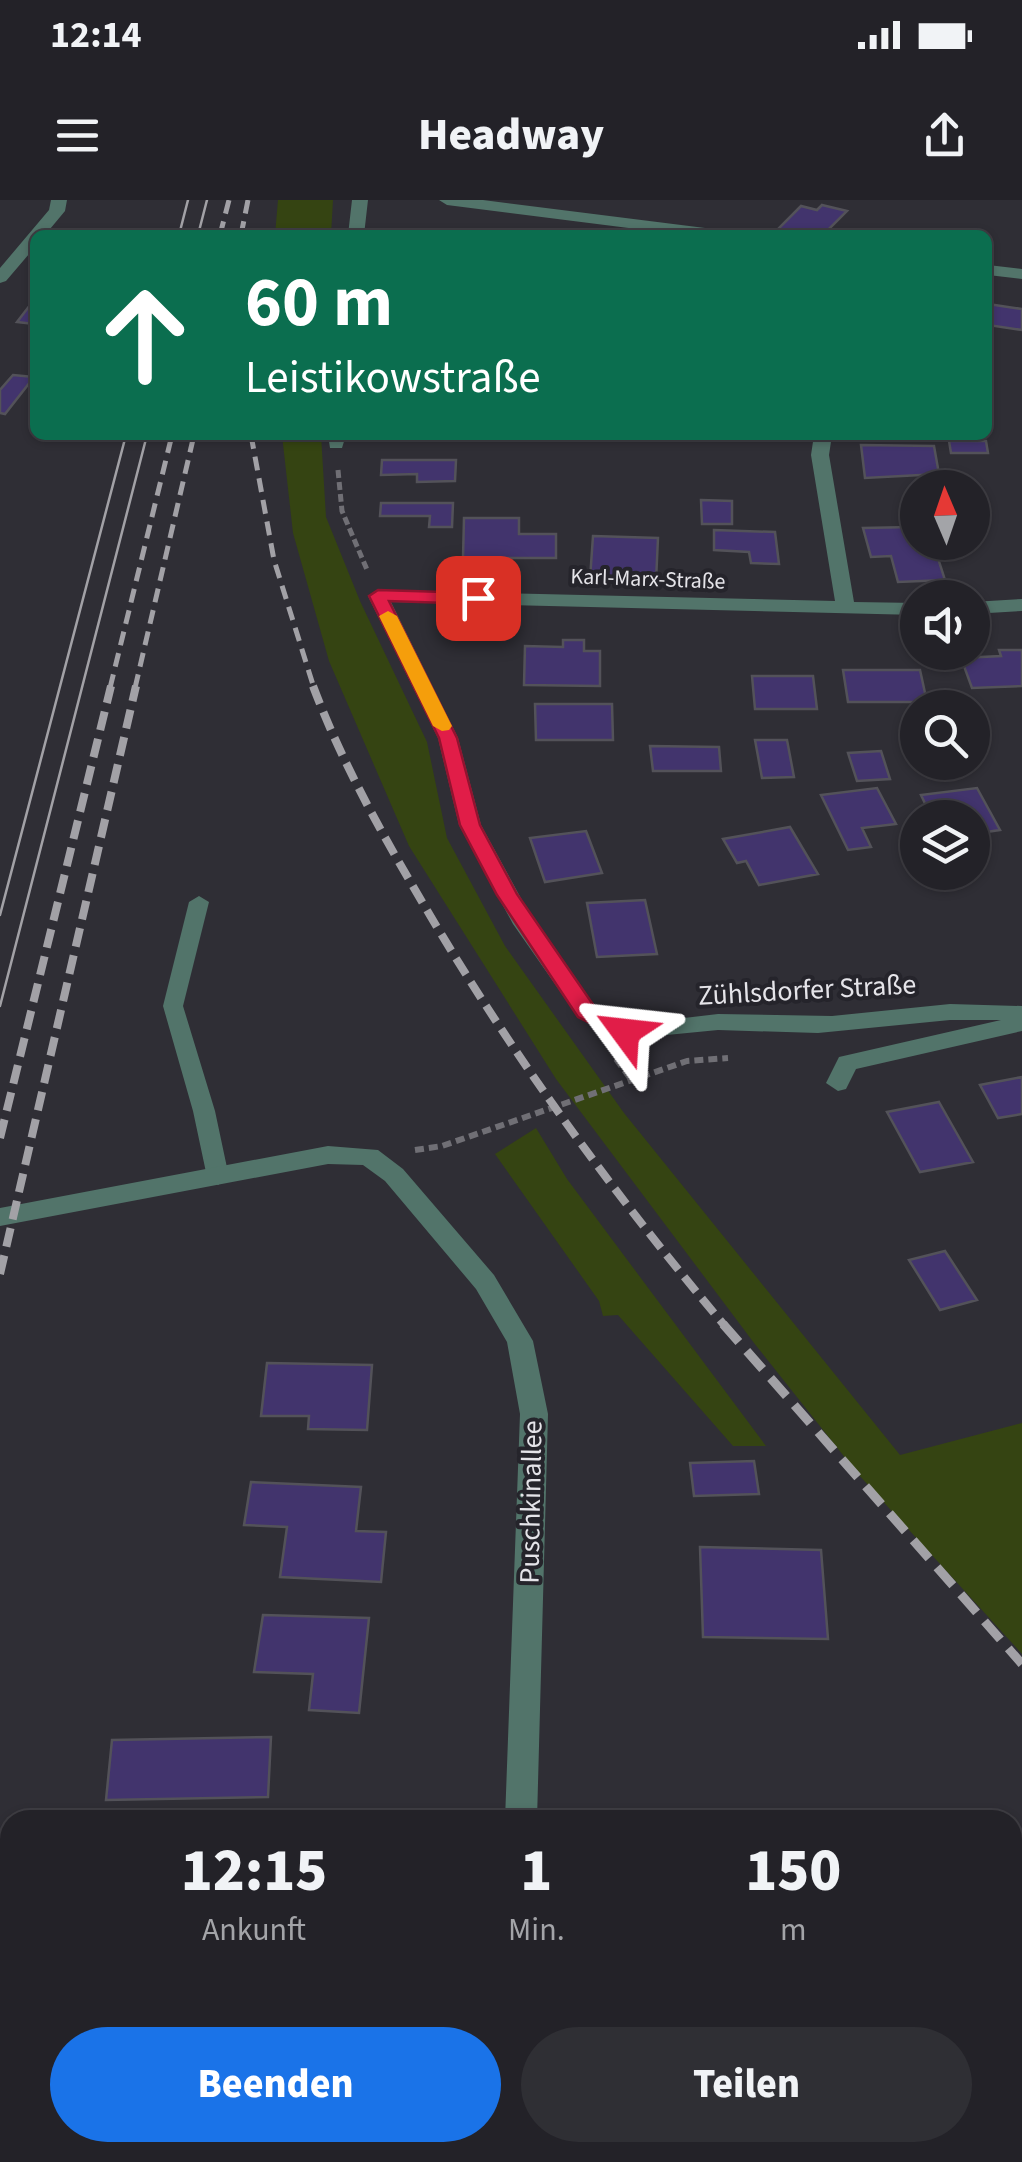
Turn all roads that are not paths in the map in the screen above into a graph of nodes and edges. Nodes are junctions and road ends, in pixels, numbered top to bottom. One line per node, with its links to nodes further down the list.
1 (59, 200): 4 (street)
2 (360, 200): 5 (street)
3 (447, 200): 6 (street)
4 (41, 230)
5 (357, 230)
6 (682, 230)
7 (30, 243): 10 (street)
8 (992, 270): 9 (street)
9 (1022, 274)
10 (0, 278)
11 (822, 440): 16 (street)
12 (378, 596): 16 (street, Karl-Marx-Straße); 18 (street, Zühlsdorfer Straße)
13 (1022, 605): 14 (street)
14 (990, 607)
15 (900, 608): 16 (street, Karl-Marx-Straße)
16 (846, 609)
17 (198, 902): 21 (lane)
18 (1022, 1014)
19 (1022, 1023): 20 (street)
20 (838, 1083)
21 (218, 1177): 22 (street); 23 (street, Puschkinallee)
22 (0, 1217)
23 (521, 1810)

